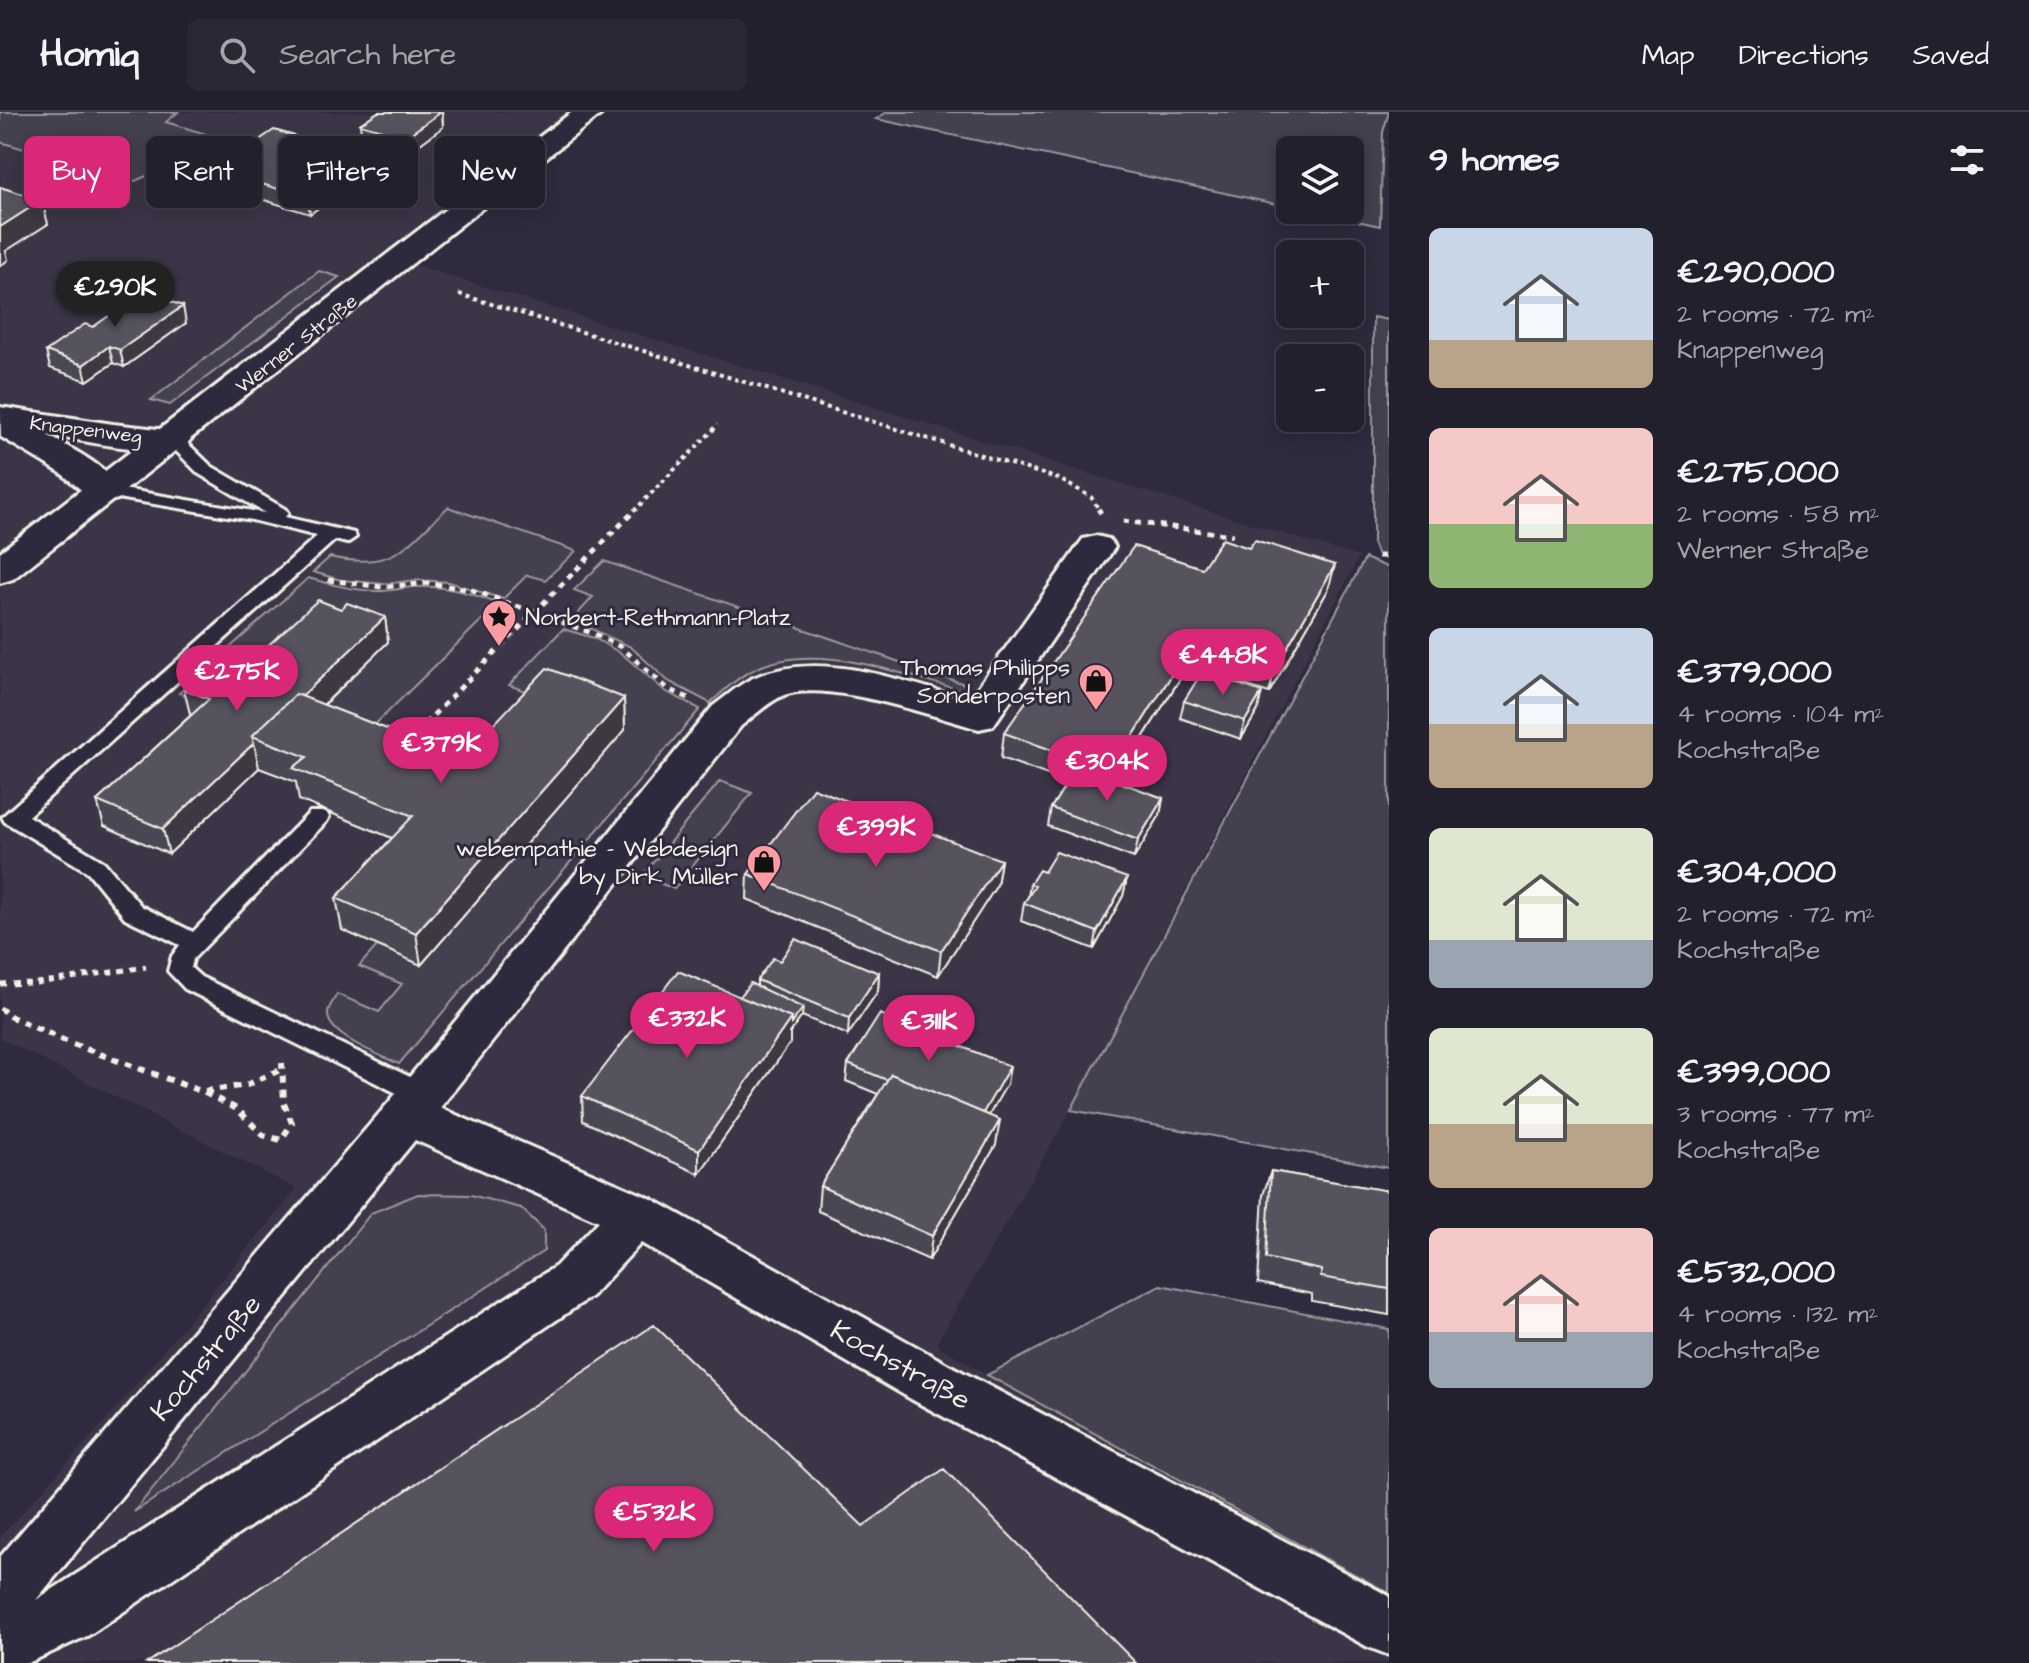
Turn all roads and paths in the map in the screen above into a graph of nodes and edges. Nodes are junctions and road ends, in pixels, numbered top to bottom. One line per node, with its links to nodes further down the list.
1 (590, 112): 6 (street, Werner Straße)
2 (459, 294): 9 (path)
3 (0, 417): 6 (street, Knappenweg)
4 (0, 424): 7 (street, Knappenweg)
5 (718, 425): 15 (path)
6 (173, 439): 7 (street, Werner Straße); 8 (lane)
7 (105, 491): 8 (lane); 14 (street, Werner Straße)
8 (301, 524): 13 (lane)
9 (1101, 534): 10 (path); 16 (street, Kochstraße)
10 (1233, 535)
11 (1378, 556): 12 (path)
12 (1389, 556)
13 (292, 570): 15 (path); 19 (lane)
14 (0, 571)
15 (533, 614): 16 (path); 17 (path)
16 (727, 716): 26 (street, Kochstraße)
17 (400, 749)
18 (318, 817): 19 (lane)
19 (195, 943): 20 (lane)
20 (179, 971): 21 (path); 23 (lane)
21 (0, 984)
22 (0, 1008): 25 (path)
23 (290, 1031): 24 (path); 26 (lane)
24 (280, 1070): 25 (path); 25 (path)
25 (203, 1092)
26 (416, 1105): 27 (street, Kochstraße); 28 (street, Kochstraße)
27 (634, 1214): 29 (street, Kochstraße); 30 (street)
28 (0, 1597)
29 (1389, 1627)
30 (0, 1646)

